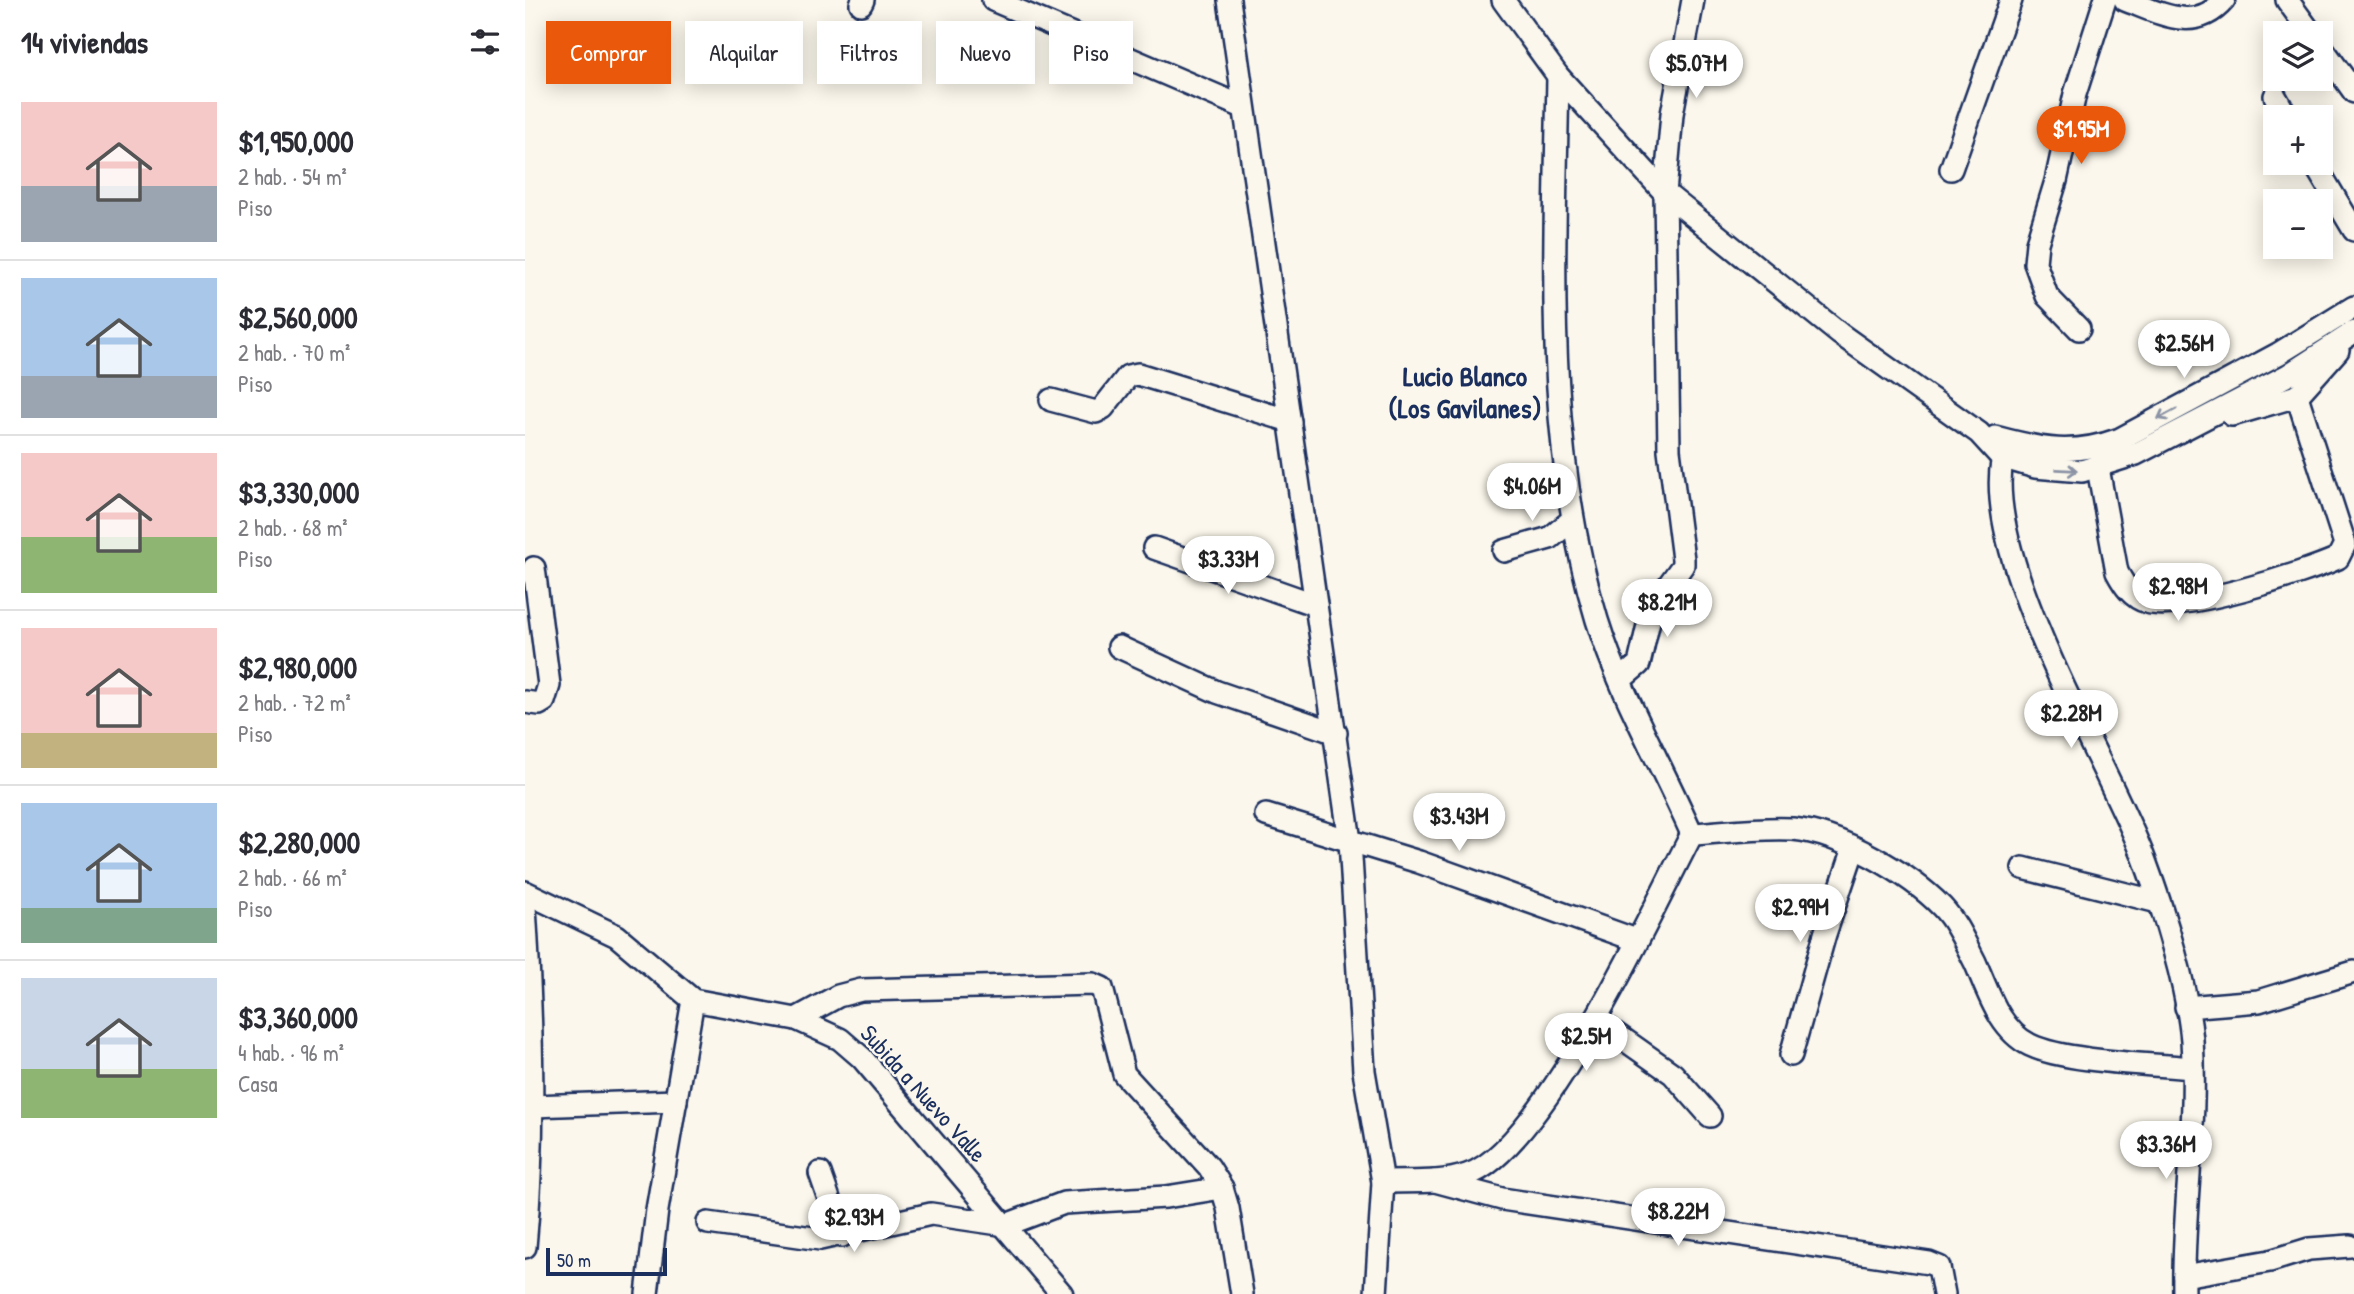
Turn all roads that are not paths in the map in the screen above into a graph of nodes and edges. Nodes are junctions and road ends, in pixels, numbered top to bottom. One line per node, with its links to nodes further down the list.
1 (993, 0): 16 (street)
2 (1229, 0): 16 (street)
3 (1503, 0): 12 (street)
4 (1692, 0): 19 (street)
5 (2011, 0): 17 (street)
6 (2105, 0): 22 (street)
7 (2125, 0): 8 (street)
8 (2224, 0)
9 (2287, 0): 10 (street)
10 (2302, 21)
11 (2333, 63): 13 (street)
12 (1558, 76): 19 (street); 32 (street)
13 (2354, 92)
14 (2275, 96): 15 (street)
15 (2280, 105)
16 (1243, 107): 29 (street)
17 (1951, 169)
18 (2321, 175): 20 (street)
19 (1665, 193): 30 (street); 38 (street)
20 (2354, 230)
21 (2354, 307): 24 (street)
22 (2079, 329)
23 (2349, 342): 25 (street); 26 (street)
24 (2278, 354): 25 (street); 30 (street, one-way to 30)
25 (2288, 375): 28 (street)
26 (2297, 396): 28 (street); 31 (street)
27 (1051, 400): 29 (street)
28 (2211, 417): 31 (street)
29 (1290, 421): 36 (street)
30 (2004, 449): 31 (street, one-way to 31); 47 (street)
31 (2098, 467)
32 (1572, 520): 34 (street); 38 (street)
33 (1154, 548): 36 (street)
34 (1504, 551)
35 (534, 568): 39 (street)
36 (1316, 605): 40 (street)
37 (1119, 647): 40 (street)
38 (1620, 680): 42 (street)
39 (525, 702)
40 (1336, 733): 43 (street)
41 (1266, 815): 43 (street)
42 (1692, 834): 44 (street); 49 (street)
43 (1350, 841): 49 (street); 63 (street)
44 (1854, 848): 55 (street); 56 (street)
45 (2023, 868): 47 (street)
46 (525, 892): 51 (street, Subida a Nuevo Valle)
47 (2158, 902): 52 (street)
48 (525, 907): 57 (street)
49 (1636, 940): 54 (street)
50 (2354, 972): 52 (street)
51 (693, 1000): 53 (street, Subida a Nuevo Valle); 58 (street)
52 (2186, 1007): 56 (street)
53 (796, 1019): 64 (street); 66 (street, Subida a Nuevo Valle)
54 (1595, 1019): 60 (street); 62 (street)
55 (1791, 1055)
56 (2193, 1068): 70 (street)
57 (528, 1069): 59 (street)
58 (676, 1101): 59 (street); 71 (street)
59 (532, 1106): 69 (street)
60 (1710, 1116)
61 (820, 1173): 67 (street)
62 (1435, 1181): 63 (street); 75 (street)
63 (1383, 1182): 74 (street)
64 (1222, 1188): 66 (street); 73 (street)
65 (708, 1223): 67 (street)
66 (1006, 1225): 67 (street); 72 (street, Subida a Nuevo Valle)
67 (842, 1236)
68 (2350, 1246): 70 (street)
69 (525, 1247)
70 (2184, 1285)
71 (647, 1294)
72 (1062, 1294)
73 (1242, 1294)
74 (1376, 1294)
75 (1944, 1294)

